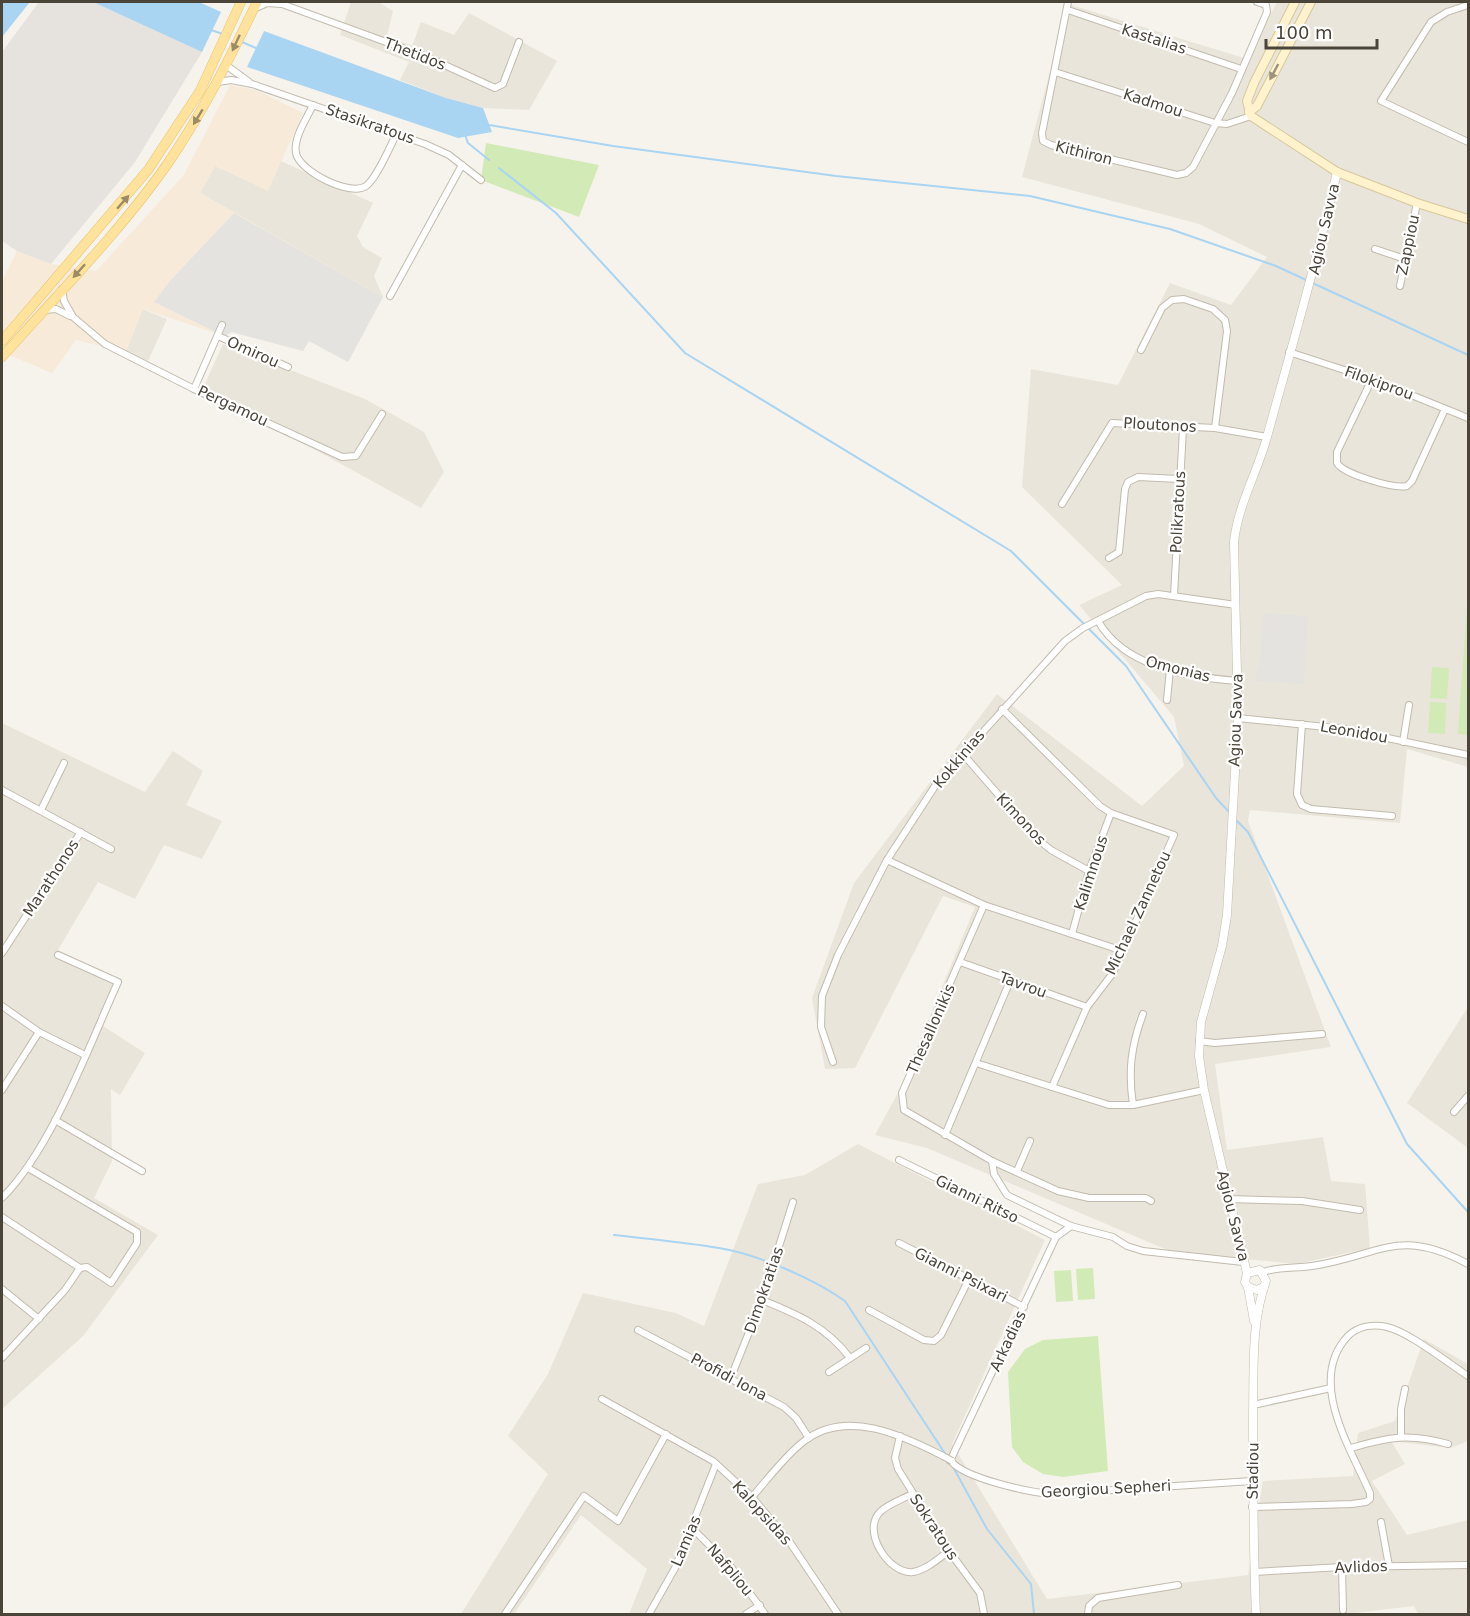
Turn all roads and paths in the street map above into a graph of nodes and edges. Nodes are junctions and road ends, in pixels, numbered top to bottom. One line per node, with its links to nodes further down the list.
1 (241, 2): 35 (main road, one-way to 1)
2 (1068, 2): 9 (street, Kithiron)
3 (1257, 2): 12 (street)
4 (1295, 2): 17 (main road)
5 (1311, 2): 17 (main road, one-way to 17)
6 (280, 3): 8 (street, Thetidos); 10 (street, Thetidos)
7 (1468, 5): 20 (street)
8 (255, 6): 11 (main road, one-way to 11)
9 (1068, 10): 12 (street, Kastalias); 13 (street, Kithiron)
10 (519, 42)
11 (226, 64): 14 (main road); 15 (street, Stasikratous)
12 (1241, 69): 18 (street)
13 (1055, 72): 18 (street, Kadmou); 18 (street, Kithiron)
14 (218, 82): 15 (street, Stasikratous); 29 (main road, one-way to 29)
15 (252, 84): 16 (street, Stasikratous)
16 (313, 105): 19 (street, Stasikratous); 19 (street)
17 (1250, 114): 18 (street, Kadmou); 22 (main road)
18 (1215, 123)
19 (397, 133): 21 (street, Stasikratous)
20 (1468, 142)
21 (462, 165): 23 (street, Stasikratous); 30 (street)
22 (1337, 172): 24 (main road); 37 (street, Agiou Savva)
23 (481, 180)
24 (1417, 203): 25 (main road); 27 (street, Zappiou)
25 (1468, 219)
26 (1375, 249): 27 (street)
27 (1405, 259): 28 (street, Zappiou)
28 (1400, 286)
29 (62, 289): 31 (main road); 32 (street, Pergamou)
30 (390, 296)
31 (44, 310): 32 (street, Pergamou); 38 (main road)
32 (73, 318): 41 (street, Pergamou)
33 (222, 325): 34 (street, Omirou)
34 (218, 336): 39 (street, Omirou); 41 (street, Omirou)
35 (2, 341)
36 (1142, 350): 46 (street)
37 (1288, 352): 40 (street, Filokiprou); 47 (street, Agiou Savva)
38 (2, 357)
39 (288, 367)
40 (1372, 379): 42 (street, Filokiprou); 42 (street)
41 (194, 389): 43 (street, Pergamou)
42 (1445, 409): 44 (street, Filokiprou)
43 (382, 414)
44 (1468, 418)
45 (1183, 428): 46 (street, Ploutonos); 48 (street, Polikratous); 49 (street, Ploutonos)
46 (1215, 428): 47 (street, Ploutonos)
47 (1267, 437): 52 (street, Agiou Savva)
48 (1179, 479): 50 (street); 51 (street, Polikratous)
49 (1062, 504)
50 (1109, 558)
51 (1174, 596): 52 (street, Kokkinias); 53 (street, Kokkinias)
52 (1236, 605): 55 (street, Agiou Savva)
53 (1096, 622): 54 (street, Omonias); 58 (street, Kokkinias)
54 (1170, 669): 55 (street, Omonias); 56 (street)
55 (1238, 681): 59 (street, Agiou Savva)
56 (1167, 700)
57 (1408, 705): 61 (street)
58 (1002, 709): 62 (street, Kokkinias); 67 (street, Michael Zannetou)
59 (1238, 718): 60 (street, Leonidou); 85 (street, Agiou Savva)
60 (1302, 724): 61 (street, Leonidou); 68 (street)
61 (1403, 742): 63 (street, Leonidou)
62 (963, 754): 71 (street, Kokkinias); 72 (street, Kimonos)
63 (1468, 756)
64 (64, 763): 66 (street)
65 (2, 790): 66 (street)
66 (41, 810): 69 (street)
67 (1111, 813): 72 (street, Kalimnous); 75 (street, Michael Zannetou)
68 (1392, 816)
69 (81, 832): 70 (street); 76 (street, Marathonos)
70 (111, 849)
71 (887, 860): 73 (street); 87 (street, Kokkinias)
72 (1089, 871): 74 (street, Kalimnous)
73 (984, 905): 74 (street); 78 (street, Thesallonikis)
74 (1072, 934): 75 (street)
75 (1123, 951): 81 (street, Michael Zannetou)
76 (2, 953)
77 (58, 955): 86 (street)
78 (960, 962): 79 (street, Tavrou); 96 (street, Thesallonikis)
79 (1010, 981): 81 (street, Tavrou); 88 (street)
80 (2, 1006): 83 (street)
81 (1087, 1007): 89 (street, Michael Zannetou)
82 (1143, 1014): 93 (street)
83 (39, 1032): 86 (street); 90 (street)
84 (1322, 1034): 85 (street)
85 (1199, 1041): 91 (street, Agiou Savva)
86 (85, 1055): 95 (street)
87 (833, 1062)
88 (976, 1063): 89 (street); 96 (street)
89 (1052, 1087): 93 (street)
90 (2, 1090)
91 (1204, 1090): 93 (street); 104 (street, Agiou Savva)
92 (1468, 1096): 94 (street)
93 (1134, 1105)
94 (1454, 1112)
95 (55, 1120): 100 (street); 102 (street)
96 (945, 1135): 99 (street)
97 (1030, 1141): 101 (street)
98 (899, 1160): 110 (street, Gianni Ritso)
99 (992, 1161): 101 (street); 109 (street)
100 (28, 1167): 103 (street); 114 (street)
101 (1017, 1170): 105 (street)
102 (142, 1171)
103 (2, 1198)
104 (1228, 1199): 107 (street); 112 (street, Agiou Savva)
105 (1151, 1201)
106 (793, 1202): 121 (street, Dimokratias)
107 (1360, 1210)
108 (2, 1217): 114 (street)
109 (1071, 1226): 110 (street, Arkadias); 112 (street)
110 (1056, 1237): 122 (street, Arkadias)
111 (899, 1243): 117 (street, Gianni Psixari)
112 (1243, 1262): 116 (street, Agiou Savva)
113 (1468, 1264): 115 (street)
114 (80, 1268): 124 (street)
115 (1263, 1272): 116 (street); 119 (street)
116 (1247, 1273): 118 (street)
117 (969, 1279): 122 (street, Gianni Psixari); 123 (street)
118 (1248, 1287): 119 (street); 125 (street, Stadiou)
119 (1264, 1287): 125 (street, Stadiou)
120 (2, 1289): 124 (street)
121 (762, 1300): 129 (street); 132 (street, Dimokratias)
122 (1024, 1307): 143 (street, Arkadias)
123 (869, 1310)
124 (39, 1319): 128 (street)
125 (1255, 1328): 136 (street, Stadiou)
126 (638, 1330): 132 (street, Profidi Iona)
127 (866, 1348): 129 (street)
128 (2, 1358)
129 (850, 1358): 130 (street)
130 (829, 1371)
131 (1468, 1376): 133 (street)
132 (731, 1377): 140 (street, Profidi Iona)
133 (1331, 1388): 136 (street); 142 (street)
134 (1405, 1389): 139 (street)
135 (602, 1399): 137 (street, Kalopsidas)
136 (1254, 1405): 145 (street, Stadiou)
137 (666, 1434): 144 (street, Kalopsidas); 159 (street)
138 (900, 1436): 140 (street, Georgiou Sepheri); 143 (street, Georgiou Sepheri, bridge); 146 (street, Sokratous)
139 (1401, 1436): 141 (street); 142 (street)
140 (809, 1437): 147 (street)
141 (1448, 1444)
142 (1351, 1448): 148 (street)
143 (951, 1461): 145 (street, Georgiou Sepheri)
144 (716, 1464): 147 (street, Kalopsidas); 150 (street, Lamias)
145 (1252, 1481): 148 (street, Stadiou)
146 (912, 1494): 151 (street, Sokratous); 151 (street)
147 (752, 1497): 163 (street, Kalopsidas)
148 (1252, 1508): 155 (street, Stadiou)
149 (1381, 1522): 153 (street)
150 (692, 1528): 157 (street, Nafpliou); 160 (street, Lamias)
151 (949, 1551): 164 (street, Sokratous)
152 (1468, 1565): 153 (street, Avlidos)
153 (1389, 1566): 154 (street, Avlidos)
154 (1342, 1567): 155 (street, Avlidos); 158 (street)
155 (1254, 1572): 166 (street, Stadiou)
156 (1178, 1585): 165 (street)
157 (760, 1605): 161 (street); 162 (street, Nafpliou)
158 (1343, 1610)
159 (505, 1614)
160 (649, 1614)
161 (746, 1614)
162 (765, 1614)
163 (838, 1614)
164 (984, 1614)
165 (1088, 1614)
166 (1256, 1614)

